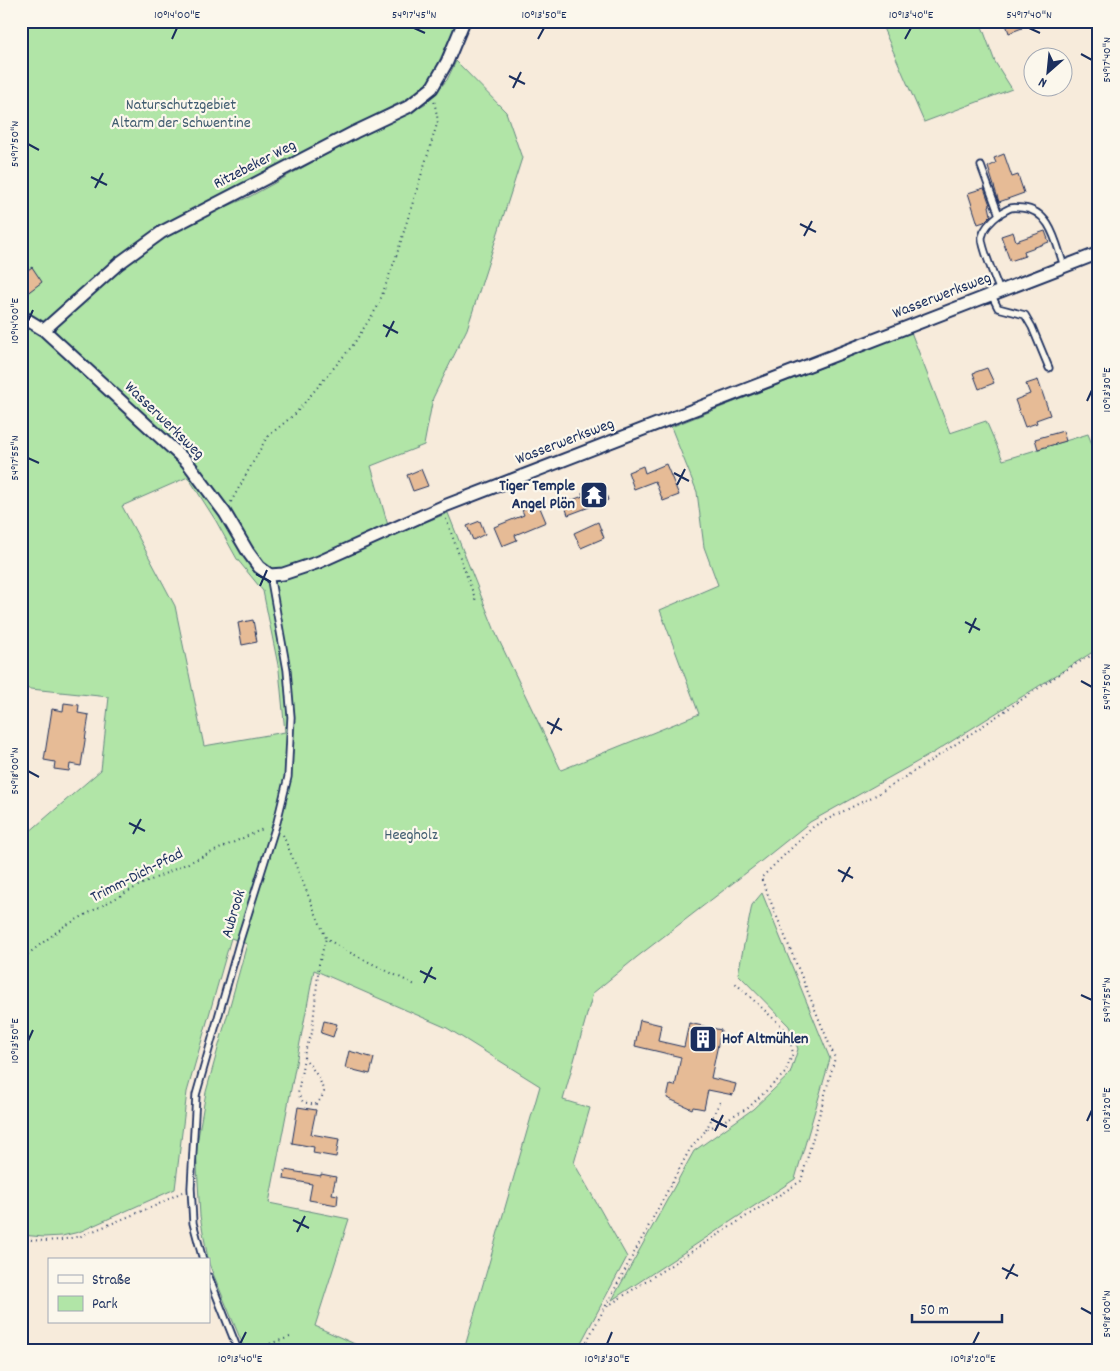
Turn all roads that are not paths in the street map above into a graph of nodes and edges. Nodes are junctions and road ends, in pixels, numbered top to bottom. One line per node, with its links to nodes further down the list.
1 (464, 21): 8 (street, Ritzebeker Weg)
2 (981, 166): 3 (lane)
3 (998, 215): 5 (lane); 6 (lane)
4 (1099, 253): 5 (street, Wasserwerksweg)
5 (1064, 266): 6 (street, Wasserwerksweg)
6 (996, 293): 9 (lane); 10 (street, Wasserwerksweg)
7 (21, 316): 8 (street, Wasserwerksweg)
8 (44, 330): 10 (street, Wasserwerksweg)
9 (1049, 368)
10 (270, 575): 11 (lane, Aubrook)
11 (202, 1258)
12 (210, 1280): 13 (lane)
13 (238, 1350)

